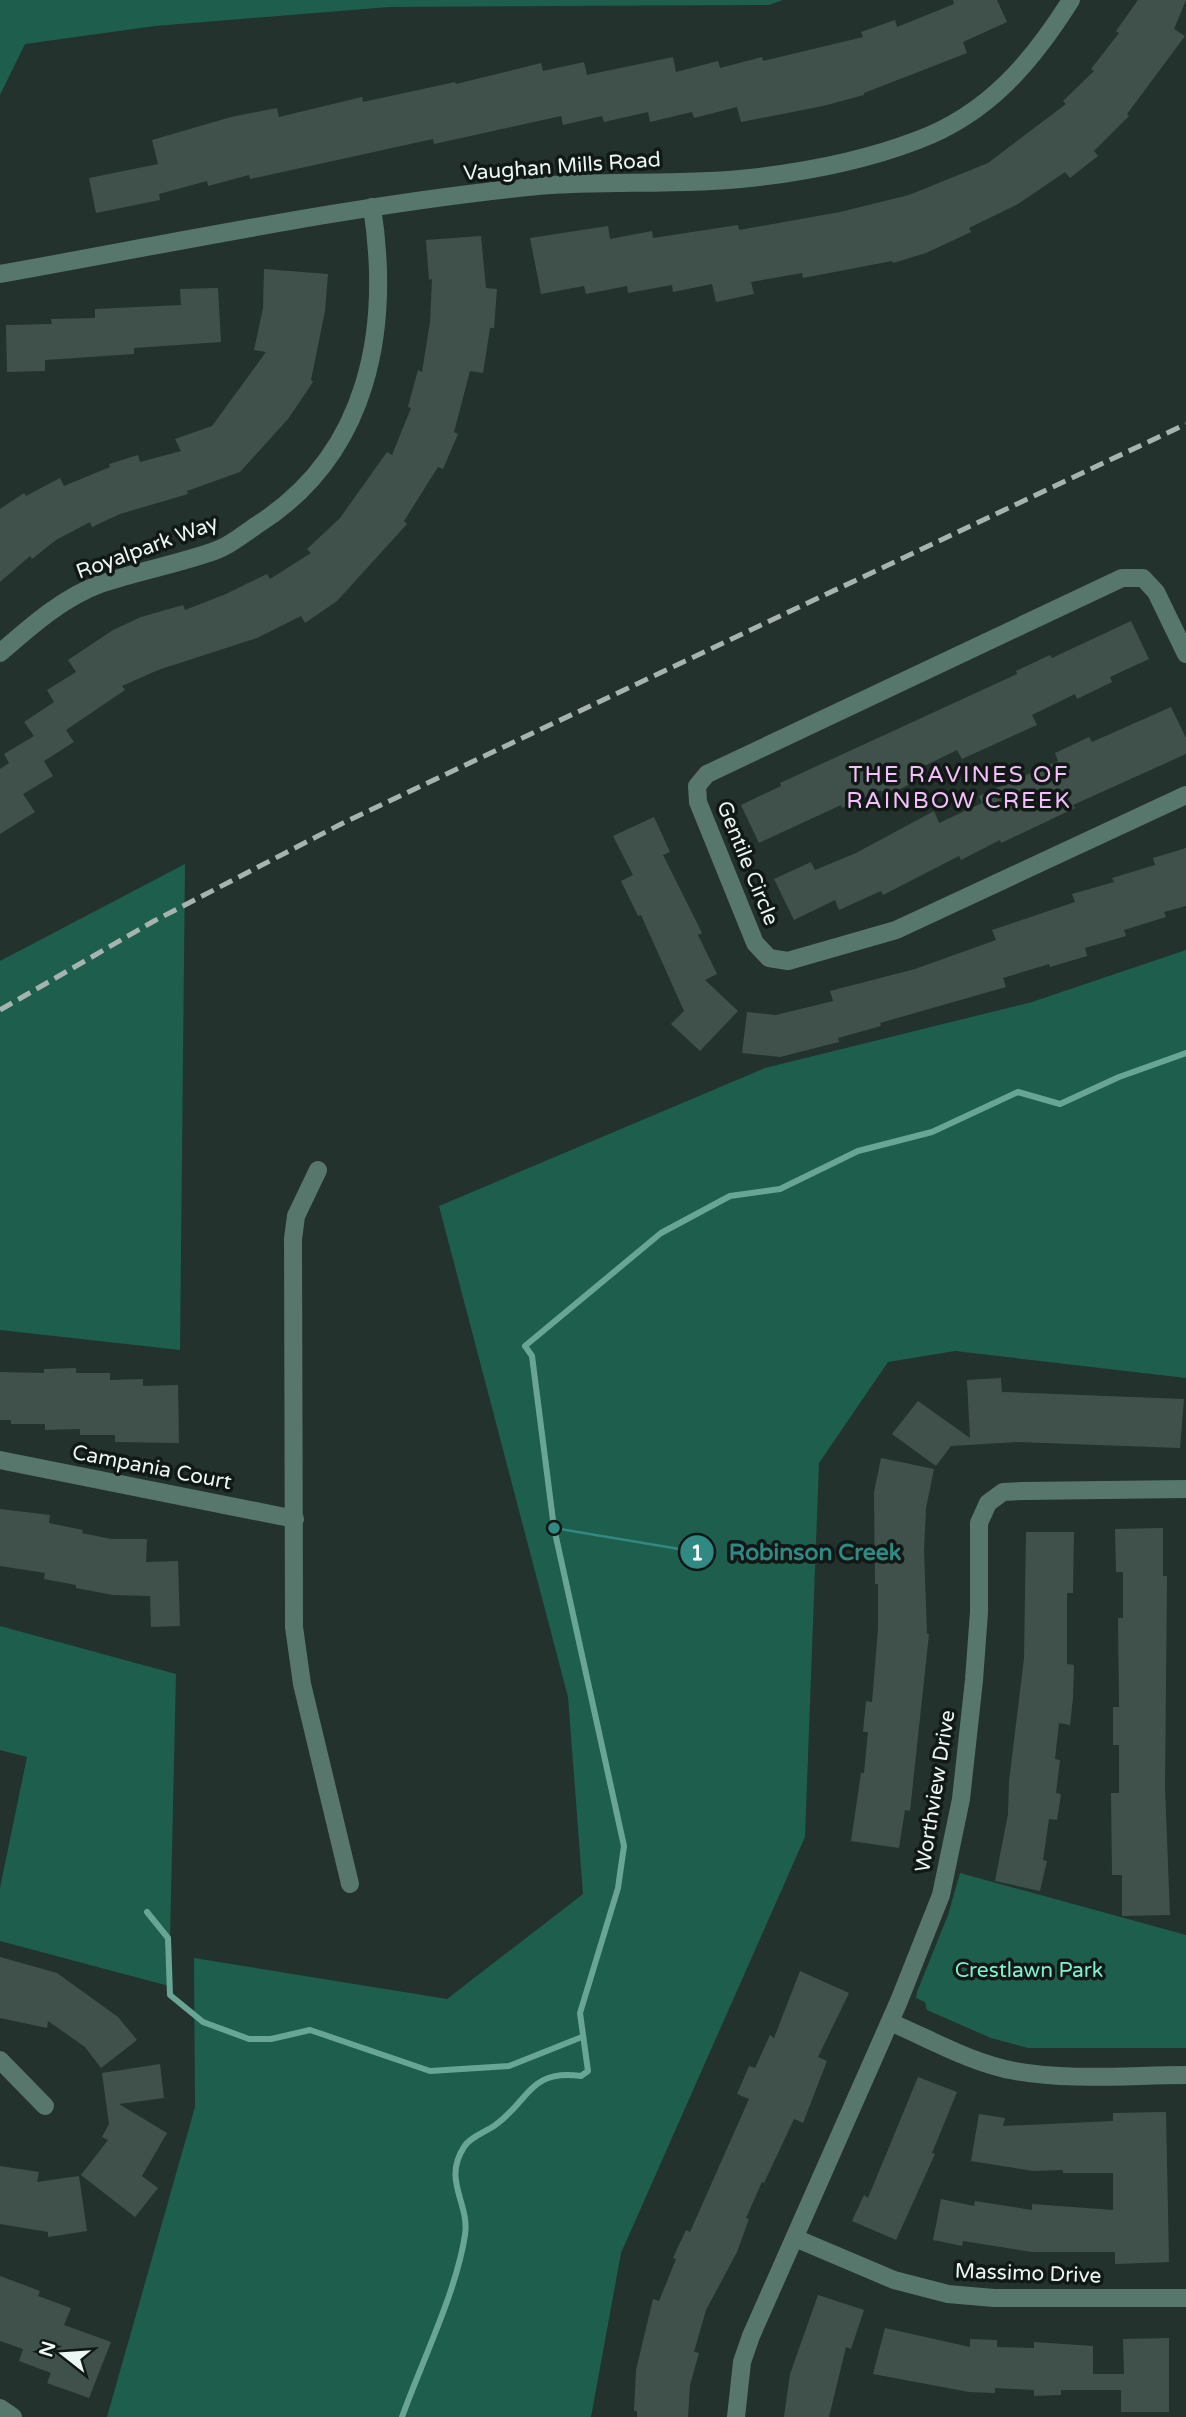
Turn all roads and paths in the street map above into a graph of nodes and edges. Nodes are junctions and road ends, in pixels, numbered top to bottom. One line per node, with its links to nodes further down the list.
1 (1071, 0): 2 (street, Vaughan Mills Road)
2 (372, 207): 3 (street, Vaughan Mills Road); 4 (street, Royalpark Way)
3 (0, 275)
4 (0, 653)
5 (1186, 654): 6 (street, Gentile Circle)
6 (1186, 795)
7 (318, 1170): 10 (street)
8 (0, 1460): 10 (street, Campania Court)
9 (1186, 1489): 12 (street, Worthview Drive)
10 (295, 1519): 11 (street)
11 (350, 1884)
12 (890, 2022): 14 (street); 16 (street, Worthview Drive)
13 (0, 2060): 15 (street)
14 (1186, 2075)
15 (45, 2106)
16 (795, 2238): 17 (street, Massimo Drive); 20 (street, Worthview Drive)
17 (1186, 2298)
18 (0, 2408): 19 (street)
19 (13, 2417)
20 (736, 2417)

